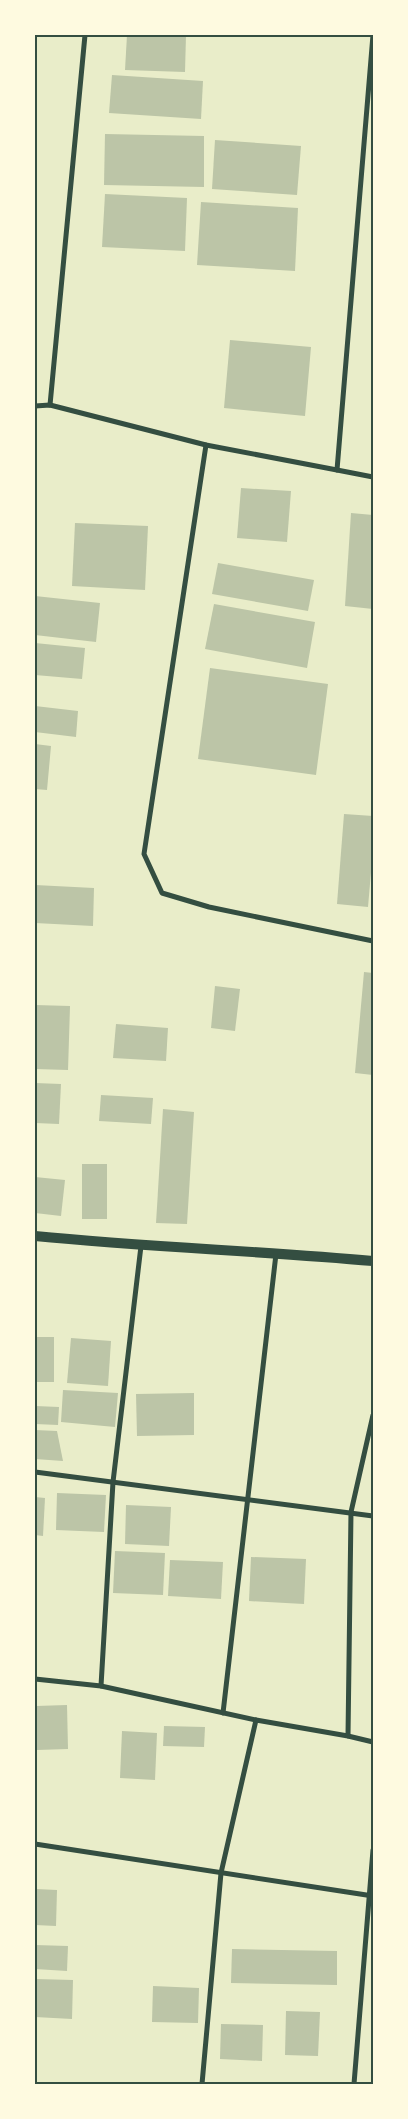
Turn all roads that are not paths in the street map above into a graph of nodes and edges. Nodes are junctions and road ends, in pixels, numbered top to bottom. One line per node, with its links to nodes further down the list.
1 (85, 35): 3 (street)
2 (373, 35): 6 (street)
3 (50, 405): 4 (street); 5 (street)
4 (35, 406)
5 (206, 445): 6 (street); 8 (street)
6 (337, 470): 7 (street)
7 (373, 477)
8 (373, 941)
9 (35, 1236): 10 (main road)
10 (141, 1246): 11 (main road); 15 (street)
11 (276, 1253): 12 (main road); 16 (street)
12 (373, 1261)
13 (373, 1415): 17 (street)
14 (35, 1472): 15 (street)
15 (113, 1482): 16 (street); 20 (street)
16 (249, 1499): 17 (street); 21 (street)
17 (351, 1512): 18 (street); 23 (street)
18 (373, 1516)
19 (35, 1679): 20 (street)
20 (101, 1686): 21 (street)
21 (223, 1713): 22 (street)
22 (256, 1720): 23 (street); 27 (street)
23 (348, 1736): 24 (street)
24 (373, 1742)
25 (35, 1844): 27 (street)
26 (373, 1850): 28 (street)
27 (221, 1872): 28 (street); 29 (street)
28 (371, 1895): 30 (street)
29 (202, 2084)
30 (354, 2084)

